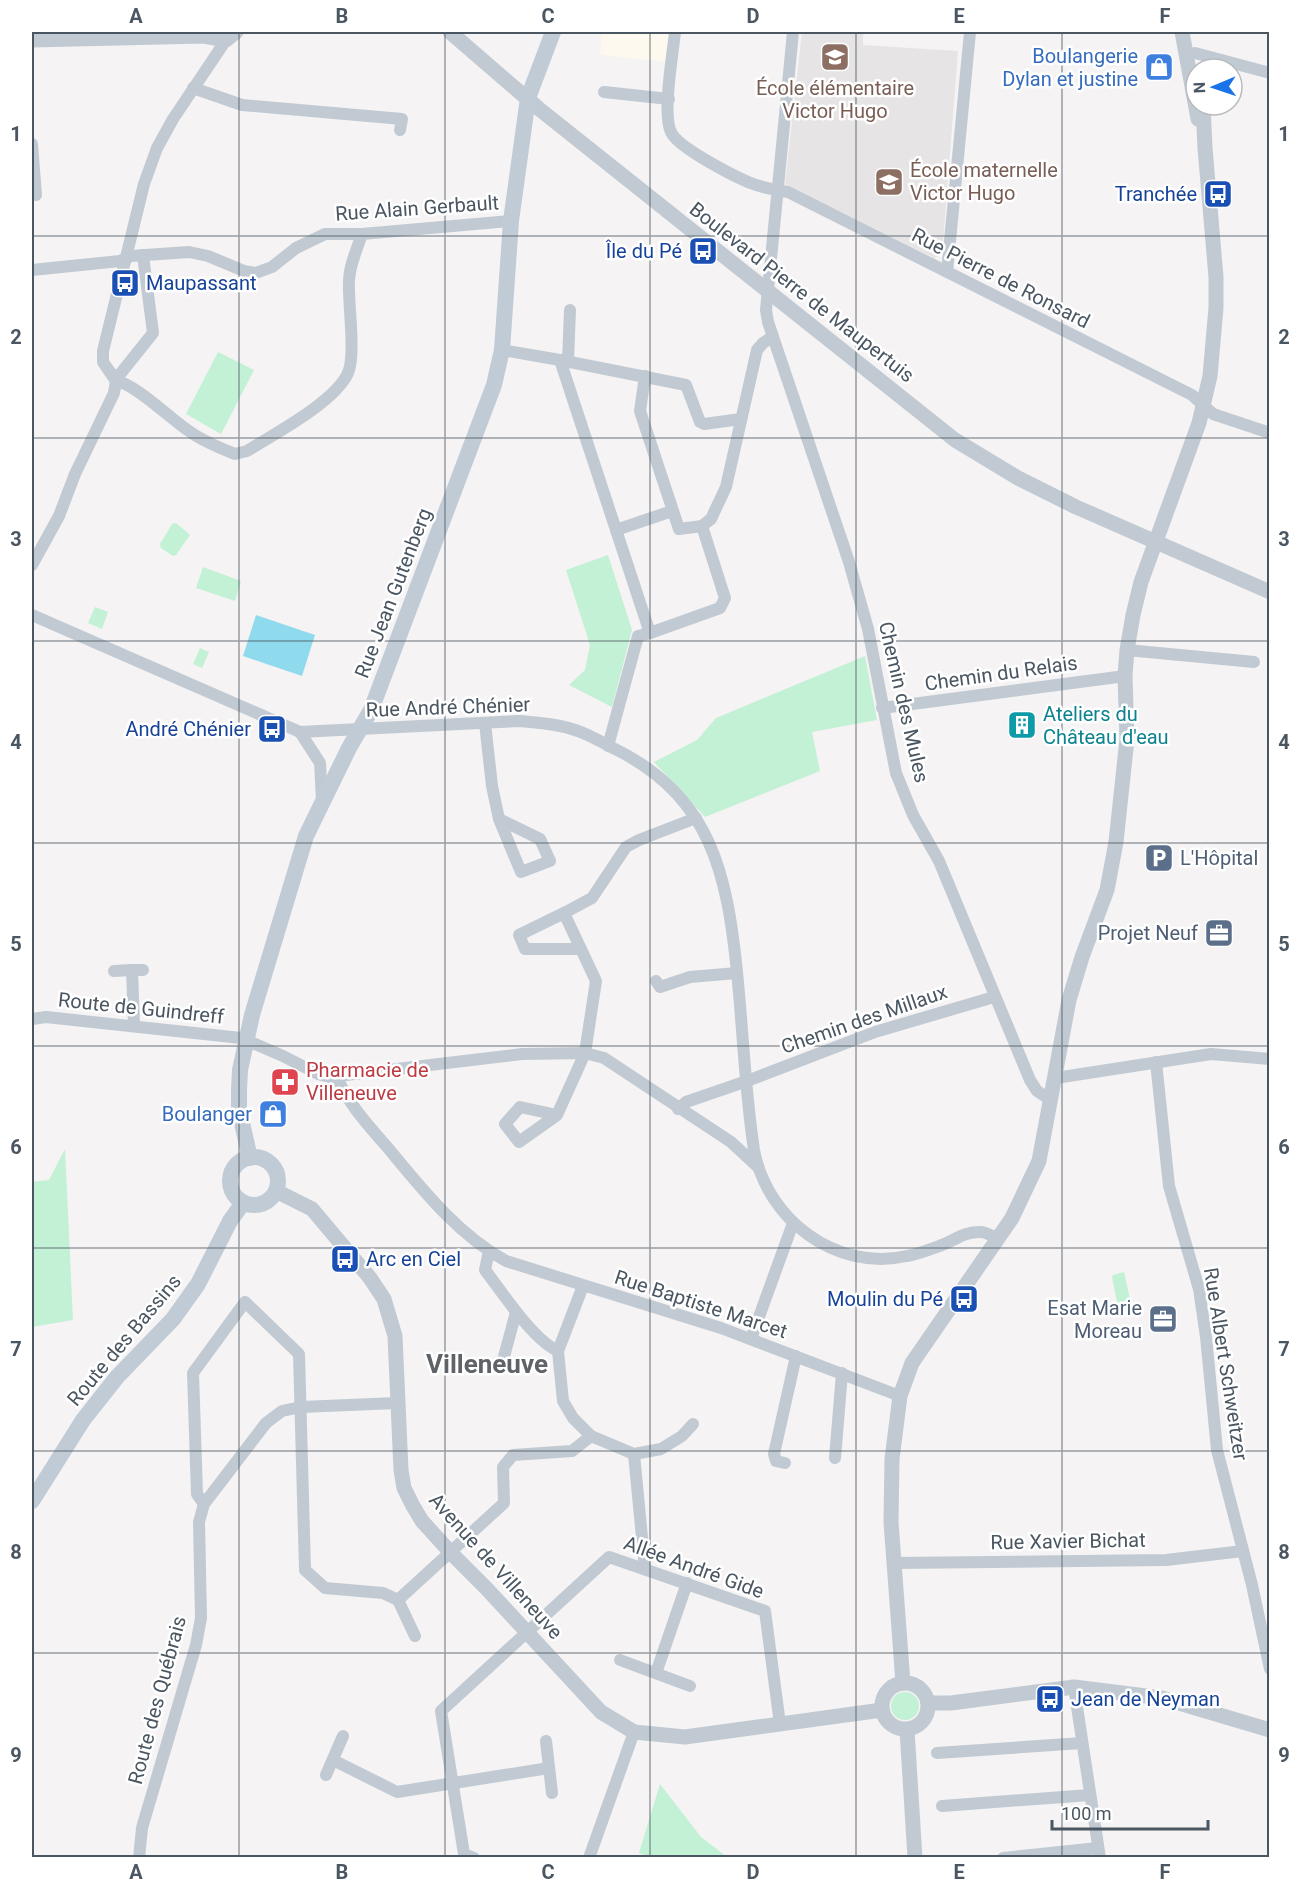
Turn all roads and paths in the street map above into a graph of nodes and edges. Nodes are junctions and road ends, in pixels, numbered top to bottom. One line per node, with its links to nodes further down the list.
1 (450, 32): 16 (street, Boulevard Pierre de Maupertuis)
2 (553, 32): 16 (main road, Rue Jean Gutenberg)
3 (675, 32): 17 (street, Rue Pierre de Ronsard)
4 (793, 32): 22 (street, Chemin des Mules)
5 (970, 32): 29 (street)
6 (1182, 32): 21 (street)
7 (1191, 32): 11 (street)
8 (203, 34): 9 (street); 10 (street)
9 (231, 36): 14 (street)
10 (32, 40)
11 (1195, 53): 12 (street); 13 (street)
12 (1196, 57)
13 (1269, 73)
14 (193, 88): 19 (street); 27 (street)
15 (604, 92): 17 (street)
16 (528, 98): 24 (main road, Rue Jean Gutenberg); 30 (street, Boulevard Pierre de Maupertuis)
17 (669, 99): 22 (street, Rue Pierre de Ronsard)
18 (1204, 117): 21 (street)
19 (400, 130)
20 (32, 144): 23 (street)
21 (1205, 148): 37 (street)
22 (778, 191): 29 (street, Rue Pierre de Ronsard); 30 (street, Chemin des Mules)
23 (36, 195)
24 (511, 220): 25 (street, Rue Alain Gerbault); 33 (main road, Rue Jean Gutenberg)
25 (362, 234): 26 (street, Rue Alain Gerbault); 36 (street)
26 (143, 255): 27 (street, Rue Alain Gerbault); 36 (street)
27 (125, 258): 28 (street, Rue Alain Gerbault); 36 (street)
28 (32, 270)
29 (947, 272): 37 (street, Rue Pierre de Ronsard)
30 (768, 291): 32 (street, Chemin des Mules); 43 (street, Boulevard Pierre de Maupertuis)
31 (570, 309): 34 (street)
32 (772, 337): 38 (street); 51 (street, Chemin des Mules)
33 (502, 350): 34 (street); 53 (main road, Rue Jean Gutenberg)
34 (564, 360): 35 (street); 42 (street)
35 (645, 376): 38 (street); 40 (street)
36 (115, 379): 44 (street)
37 (1204, 405): 39 (street, Rue Pierre de Ronsard); 43 (street)
38 (741, 419): 41 (street)
39 (1269, 433)
40 (672, 511): 41 (street); 42 (street)
41 (702, 526): 47 (street)
42 (616, 530): 47 (street)
43 (1156, 543): 45 (street, Boulevard Pierre de Maupertuis); 48 (street)
44 (32, 565)
45 (1269, 592)
46 (32, 615): 54 (street, Rue André Chénier)
47 (650, 633): 55 (street)
48 (1127, 650): 49 (street); 50 (street)
49 (1254, 662)
50 (1125, 676): 51 (street, Chemin du Relais); 72 (street)
51 (882, 708): 64 (street, Chemin des Mules)
52 (485, 723): 53 (street, Rue André Chénier); 55 (street, Rue André Chénier); 58 (street)
53 (360, 730): 54 (street, Rue André Chénier); 56 (main road, Rue Jean Gutenberg)
54 (300, 732): 56 (street)
55 (609, 746): 57 (street, Rue André Chénier)
56 (322, 802): 67 (main road, Rue Jean Gutenberg)
57 (696, 818): 59 (street); 62 (street, Rue André Chénier)
58 (499, 819): 58 (street)
59 (564, 913): 60 (street); 60 (street)
60 (581, 949): 68 (street)
61 (114, 970): 66 (street)
62 (737, 973): 63 (street); 73 (street, Rue André Chénier)
63 (656, 981)
64 (994, 997): 73 (street, Chemin des Millaux); 74 (street, Chemin des Mules)
65 (32, 1018): 66 (street, Route de Guindreff)
66 (134, 1025): 67 (street, Route de Guindreff)
67 (247, 1039): 71 (street); 79 (main road, Rue Jean Gutenberg)
68 (585, 1053): 71 (street); 75 (street); 76 (street)
69 (1269, 1059): 70 (street)
70 (1156, 1062): 72 (street); 103 (street, Rue Albert Schweitzer)
71 (337, 1077): 85 (street, Rue Baptiste Marcet)
72 (1055, 1077): 74 (street)
73 (747, 1081): 75 (street, Chemin des Millaux); 77 (street, Rue André Chénier)
74 (1051, 1100): 84 (street)
75 (678, 1109): 78 (street)
76 (557, 1115)
77 (752, 1136): 78 (street); 80 (street, Rue André Chénier)
78 (731, 1142): 80 (street)
79 (250, 1158): 81 (main road); 82 (main road)
80 (758, 1167): 83 (street)
81 (276, 1191): 82 (main road); 94 (street, Avenue de Villeneuve)
82 (243, 1203): 101 (main road, Route des Bassins)
83 (793, 1223): 84 (street); 88 (street)
84 (998, 1239): 93 (street)
85 (489, 1251): 86 (street, Rue Baptiste Marcet); 87 (street)
86 (583, 1286): 88 (street, Rue Baptiste Marcet); 89 (street)
87 (516, 1312): 89 (street); 91 (street)
88 (752, 1339): 90 (street, Rue Baptiste Marcet)
89 (558, 1351): 97 (street)
90 (796, 1356): 92 (street, Rue Baptiste Marcet); 100 (street)
91 (502, 1364)
92 (842, 1373): 93 (street, Rue Baptiste Marcet); 99 (street)
93 (900, 1396): 105 (street)
94 (397, 1403): 95 (street); 104 (street, Avenue de Villeneuve)
95 (301, 1407): 102 (street); 102 (street, Route des Québrais); 108 (street)
96 (693, 1425): 98 (street)
97 (591, 1436): 98 (street); 104 (street)
98 (634, 1455): 106 (street)
99 (835, 1458)
100 (785, 1462)
101 (32, 1501)
102 (204, 1504): 137 (street, Route des Québrais)
103 (1243, 1551): 105 (street, Rue Xavier Bichat); 109 (street, Rue Albert Schweitzer)
104 (451, 1553): 108 (street); 110 (street, Avenue de Villeneuve)
105 (894, 1563): 115 (street)
106 (645, 1569): 107 (street, Allée André Gide); 110 (street, Allée André Gide)
107 (687, 1583): 114 (street); 120 (street, Allée André Gide)
108 (398, 1600): 111 (street)
109 (1265, 1627): 113 (street, Rue Albert Schweitzer)
110 (527, 1633): 123 (street, Avenue de Villeneuve); 131 (street)
111 (415, 1636)
112 (620, 1660): 114 (street)
113 (1269, 1669)
114 (656, 1673): 116 (street)
115 (903, 1683): 118 (street); 119 (street)
116 (690, 1686)
117 (1074, 1687): 118 (street); 122 (street); 126 (street)
118 (928, 1703): 121 (street)
119 (882, 1710): 120 (street, Avenue de Villeneuve); 121 (street)
120 (780, 1724): 123 (street, Avenue de Villeneuve)
121 (907, 1730): 139 (street)
122 (1269, 1730)
123 (634, 1732): 138 (street)
124 (343, 1736): 128 (street)
125 (546, 1741): 129 (street)
126 (1082, 1743): 127 (street); 133 (street)
127 (937, 1753)
128 (333, 1761): 130 (street); 131 (street)
129 (549, 1768): 131 (street); 132 (street)
130 (326, 1774)
131 (453, 1784): 136 (street)
132 (552, 1793)
133 (1090, 1795): 134 (street); 135 (street)
134 (942, 1806)
135 (1099, 1853): 140 (street)
136 (466, 1856)
137 (140, 1857)
138 (589, 1857)
139 (915, 1857)
140 (1003, 1857)

